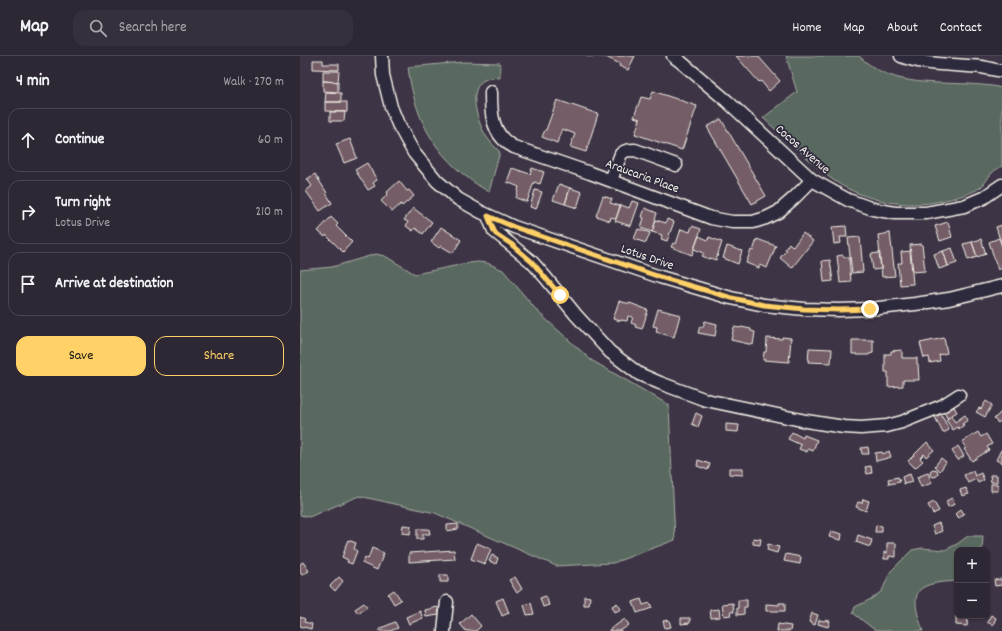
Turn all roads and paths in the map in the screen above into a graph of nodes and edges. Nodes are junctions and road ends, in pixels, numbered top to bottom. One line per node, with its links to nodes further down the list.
1 (382, 56): 10 (street, Lotus Drive)
2 (673, 56): 8 (street, Cocos Avenue)
3 (901, 56): 4 (street)
4 (1002, 71)
5 (491, 92): 7 (street, Araucaria Place)
6 (676, 165): 7 (street)
7 (610, 180): 8 (street, Araucaria Place)
8 (812, 180): 9 (street, Cocos Avenue)
9 (1002, 185)
10 (488, 216): 11 (street, Lotus Drive); 12 (street)
11 (1002, 286)
12 (959, 395)
13 (447, 602): 14 (street)
14 (444, 631)

